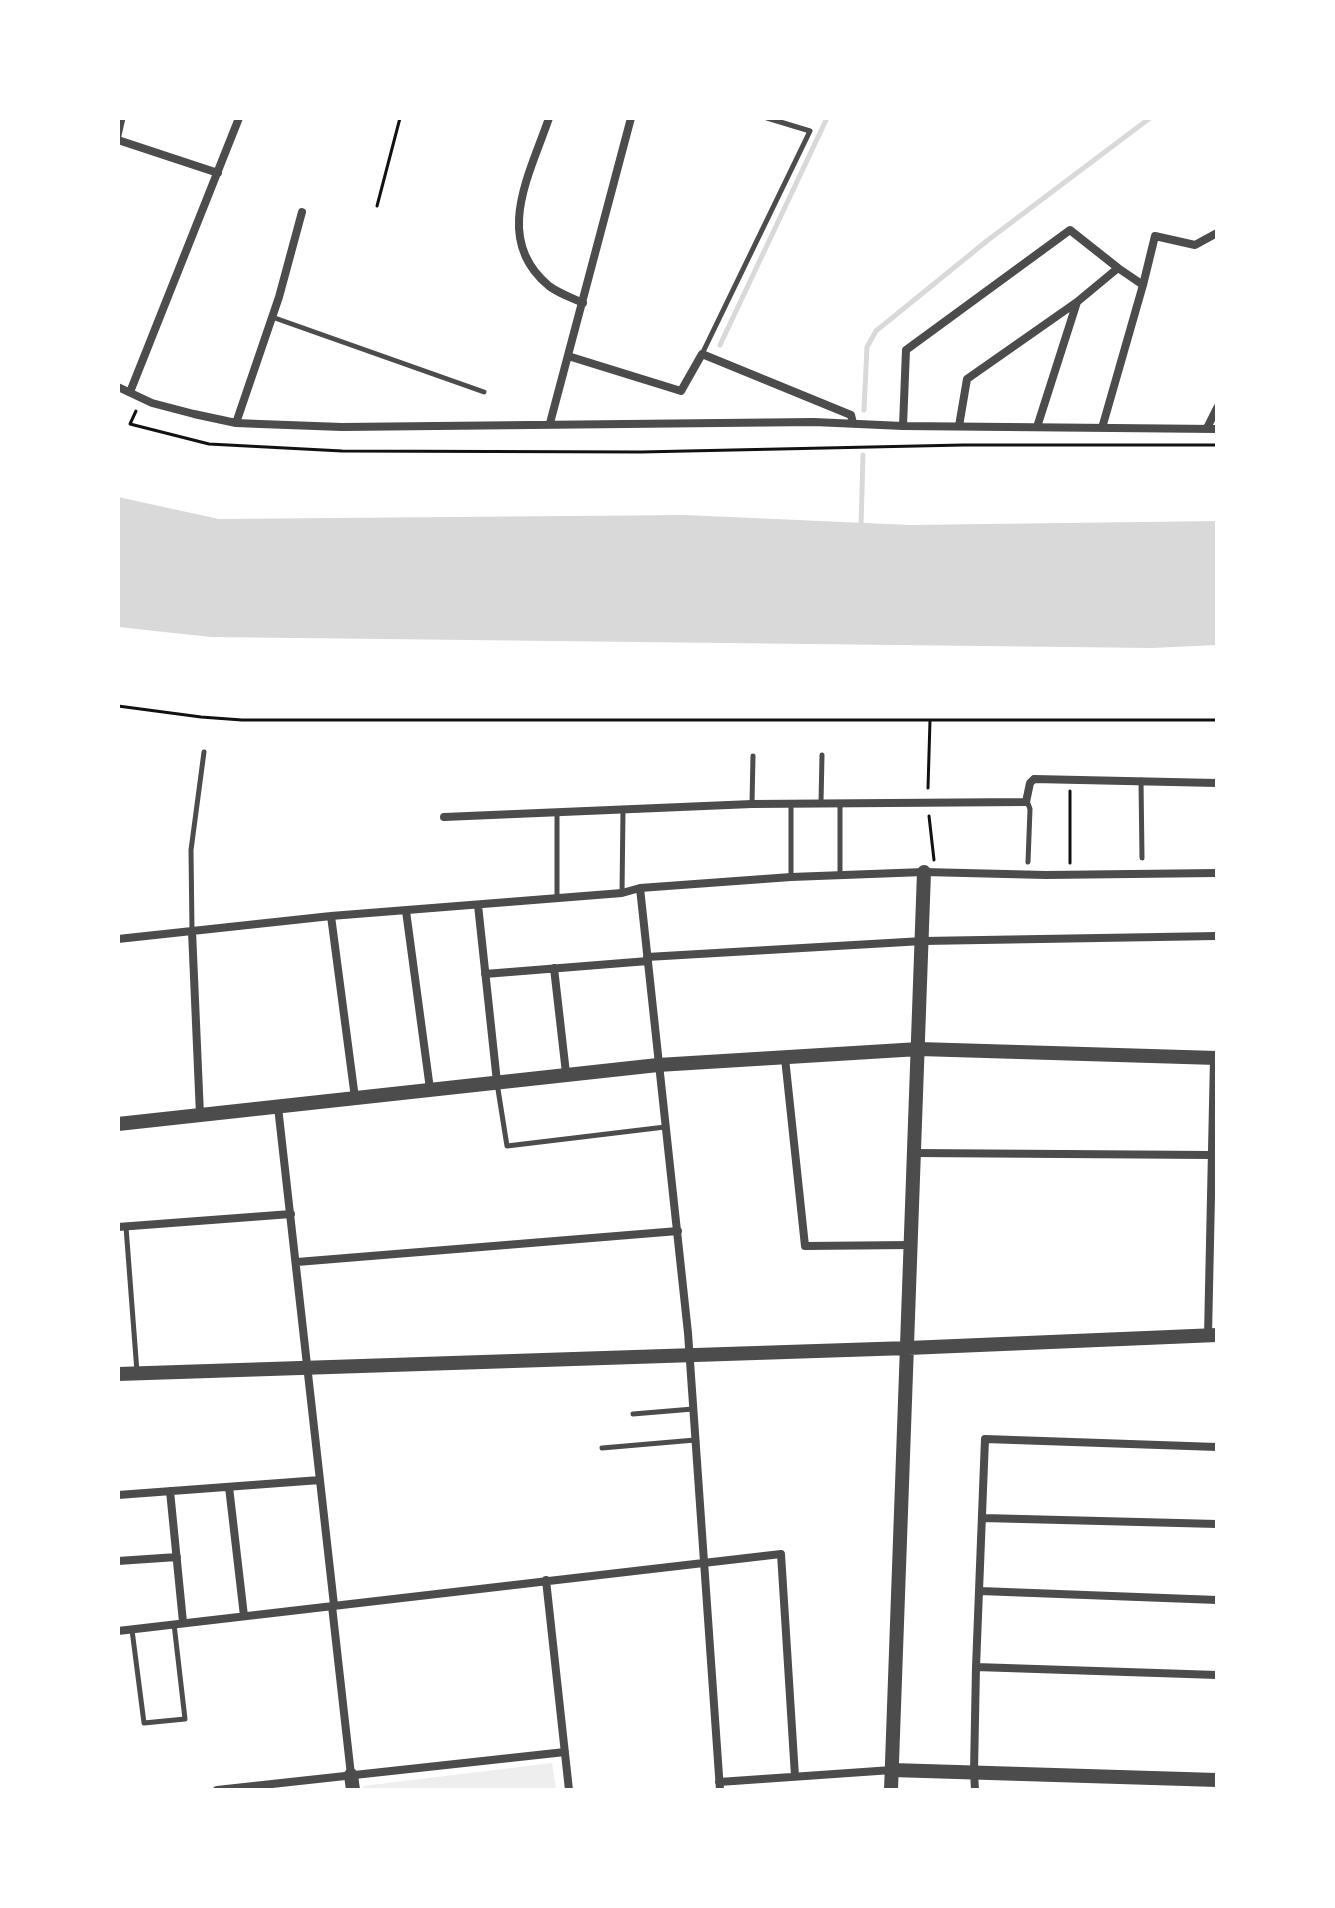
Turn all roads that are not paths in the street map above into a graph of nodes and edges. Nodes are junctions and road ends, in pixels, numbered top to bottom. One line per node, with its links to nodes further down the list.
1 (123, 118): 6 (lane)
2 (239, 118): 7 (street)
3 (549, 118): 13 (street)
4 (631, 118): 13 (street)
5 (767, 118): 15 (lane)
6 (118, 140): 7 (street)
7 (218, 173): 18 (street)
8 (302, 212): 14 (street)
9 (1217, 233): 11 (street)
10 (1118, 268): 11 (street); 12 (street); 24 (street)
11 (1143, 285): 27 (street)
12 (1077, 302): 25 (street); 26 (street)
13 (583, 303): 16 (street)
14 (272, 317): 19 (lane); 21 (street)
15 (702, 354): 16 (street); 23 (street)
16 (568, 356): 22 (street)
17 (118, 387): 18 (street)
18 (130, 392): 21 (street)
19 (484, 392)
20 (1217, 408): 28 (street)
21 (236, 423): 22 (street)
22 (550, 423): 23 (street)
23 (853, 423): 24 (street)
24 (903, 426): 25 (street)
25 (959, 426): 26 (street)
26 (1037, 427): 27 (street)
27 (1102, 428): 28 (street)
28 (1212, 428)
29 (204, 752): 54 (lane)
30 (822, 755): 35 (lane)
31 (753, 756): 36 (lane)
32 (1141, 779): 33 (street); 34 (street); 42 (lane)
33 (1217, 783)
34 (1026, 800): 38 (street); 43 (lane)
35 (821, 803): 37 (street); 38 (street)
36 (752, 804): 37 (street); 39 (street)
37 (791, 805): 47 (lane)
38 (840, 805): 46 (lane)
39 (623, 809): 40 (street); 49 (lane)
40 (557, 812): 41 (street); 50 (lane)
41 (444, 817)
42 (1142, 858)
43 (1028, 862)
44 (924, 872): 45 (street); 46 (street); 57 (street)
45 (1217, 873)
46 (840, 875): 47 (street)
47 (791, 877): 48 (street)
48 (640, 888): 49 (street); 58 (street)
49 (622, 893): 50 (street)
50 (557, 898): 51 (street)
51 (478, 905): 52 (street); 60 (street)
52 (406, 911): 53 (street); 67 (street)
53 (331, 916): 54 (street); 68 (street)
54 (192, 931): 56 (street); 70 (street)
55 (1217, 936): 57 (street)
56 (118, 939)
57 (923, 941): 58 (street); 61 (street)
58 (647, 959): 59 (street); 64 (street)
59 (554, 968): 60 (street); 65 (street)
60 (485, 974): 66 (street)
61 (919, 1049): 62 (street); 63 (street); 73 (street)
62 (785, 1058): 64 (street); 78 (street)
63 (1215, 1058): 74 (street)
64 (658, 1065): 65 (street); 72 (street)
65 (566, 1073): 66 (street)
66 (497, 1082): 67 (street); 72 (lane)
67 (430, 1089): 68 (street)
68 (355, 1098): 69 (street)
69 (278, 1107): 70 (street); 75 (street)
70 (201, 1116): 71 (street)
71 (118, 1124)
72 (665, 1127): 77 (street)
73 (914, 1153): 74 (street); 78 (street)
74 (1211, 1155): 80 (street)
75 (291, 1214): 76 (street); 79 (street)
76 (122, 1226): 84 (lane)
77 (678, 1231): 79 (street); 82 (street)
78 (911, 1245): 81 (street)
79 (297, 1262): 83 (street)
80 (1212, 1335): 81 (street)
81 (908, 1348): 82 (street); 111 (street)
82 (689, 1356): 83 (street); 86 (street)
83 (308, 1369): 84 (street); 91 (street)
84 (137, 1373): 85 (street)
85 (118, 1374)
86 (693, 1409): 87 (lane); 88 (street)
87 (633, 1414)
88 (695, 1440): 90 (lane); 99 (street)
89 (1217, 1447): 95 (street)
90 (602, 1448)
91 (320, 1480): 92 (street); 103 (street)
92 (229, 1487): 93 (street); 104 (street)
93 (170, 1491): 94 (street); 97 (street)
94 (118, 1495)
95 (983, 1518): 96 (street); 101 (street)
96 (1217, 1524)
97 (177, 1557): 98 (street); 105 (street)
98 (118, 1561)
99 (704, 1562): 100 (street); 113 (street); 117 (street)
100 (546, 1580): 103 (street); 110 (street)
101 (980, 1591): 102 (street); 108 (street)
102 (1217, 1600)
103 (333, 1606): 104 (street); 115 (street)
104 (244, 1616): 105 (street)
105 (178, 1623): 106 (street); 106 (lane)
106 (132, 1630): 107 (street)
107 (118, 1631)
108 (976, 1667): 109 (street); 112 (street)
109 (1217, 1675)
110 (565, 1752): 115 (street); 119 (street)
111 (892, 1770): 112 (street); 113 (street); 120 (street)
112 (974, 1772): 116 (street); 121 (street)
113 (795, 1776): 117 (street)
114 (1217, 1780): 116 (street)
115 (352, 1783): 118 (street)
116 (1139, 1784)
117 (719, 1786)
118 (217, 1790)
119 (569, 1790)
120 (891, 1790)
121 (975, 1790)

